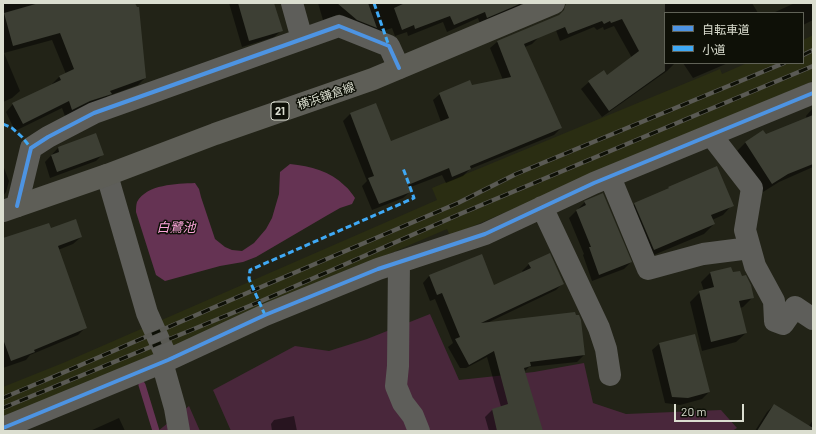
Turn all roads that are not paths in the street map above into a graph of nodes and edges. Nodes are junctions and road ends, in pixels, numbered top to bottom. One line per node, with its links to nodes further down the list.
1 (292, 3): 3 (street)
2 (554, 3): 4 (main road, 横浜鎌倉線 / 21)
3 (302, 39): 4 (street); 10 (street)
4 (399, 68): 7 (main road, 横浜鎌倉線 / 21)
5 (813, 93): 6 (street)
6 (711, 135): 8 (street); 11 (street)
7 (107, 175): 10 (main road, 横浜鎌倉線 / 21); 14 (street)
8 (610, 177): 9 (street); 11 (street)
9 (542, 207): 12 (street); 15 (street)
10 (10, 208)
11 (750, 248): 13 (street)
12 (399, 262): 14 (street); 18 (street)
13 (813, 320)
14 (165, 361): 16 (street); 17 (street)
15 (610, 375)
16 (3, 428)
17 (179, 431)
18 (419, 431)

